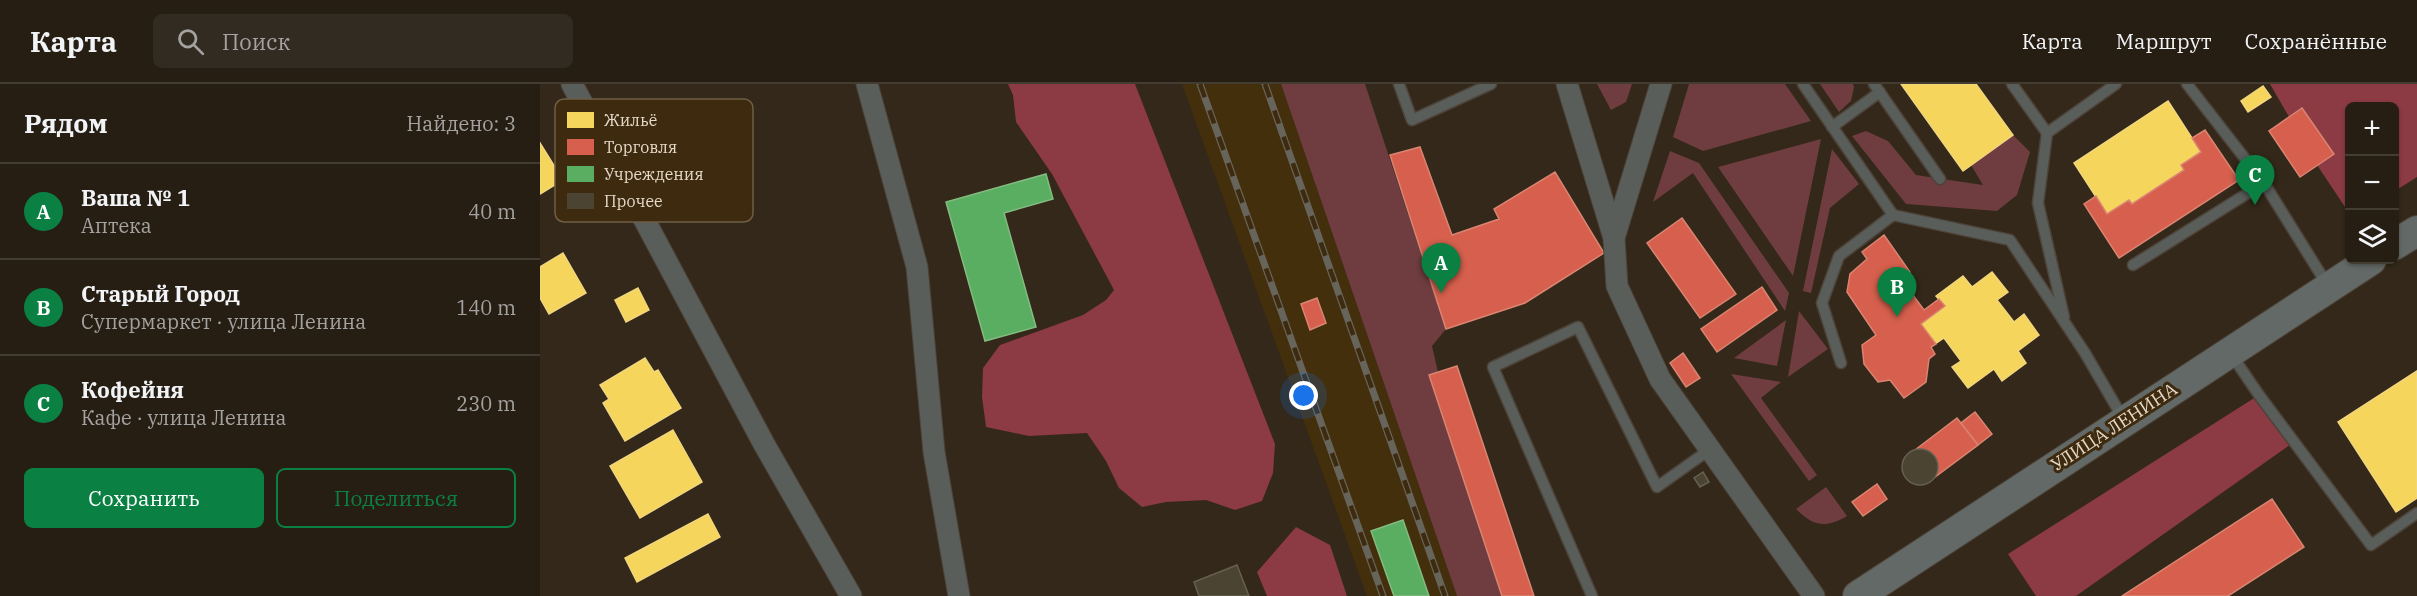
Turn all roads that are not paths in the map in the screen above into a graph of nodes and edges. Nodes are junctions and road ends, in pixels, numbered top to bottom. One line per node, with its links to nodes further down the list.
1 (572, 84): 12 (street)
2 (867, 84): 32 (street)
3 (1399, 84): 4 (lane)
4 (1491, 84)
5 (1567, 84): 20 (street)
6 (1661, 84): 20 (street)
7 (1803, 84): 13 (lane)
8 (2012, 84): 14 (lane)
9 (2116, 84): 14 (lane)
10 (2187, 84): 16 (lane)
11 (1877, 88): 13 (lane); 15 (lane)
12 (580, 99)
13 (1832, 127): 17 (lane)
14 (2047, 133): 25 (lane)
15 (1940, 179)
16 (2264, 183): 23 (lane); 24 (lane)
17 (1893, 215): 25 (lane); 27 (lane)
18 (646, 222): 31 (street)
19 (2417, 231): 21 (main road)
20 (1614, 238): 29 (street)
21 (2399, 242)
22 (2364, 264): 24 (main road, УЛИЦА ЛЕНИНА)
23 (2133, 265)
24 (2328, 286): 26 (main road, УЛИЦА ЛЕНИНА)
25 (2066, 323): 28 (lane)
26 (2229, 351): 28 (main road, УЛИЦА ЛЕНИНА); 30 (lane)
27 (1841, 363)
28 (2125, 421): 35 (main road, УЛИЦА ЛЕНИНА)
29 (1709, 450): 33 (lane); 34 (street)
30 (2417, 513)
31 (851, 596)
32 (958, 596)
33 (1592, 596)
34 (1814, 596)
35 (1858, 596)

